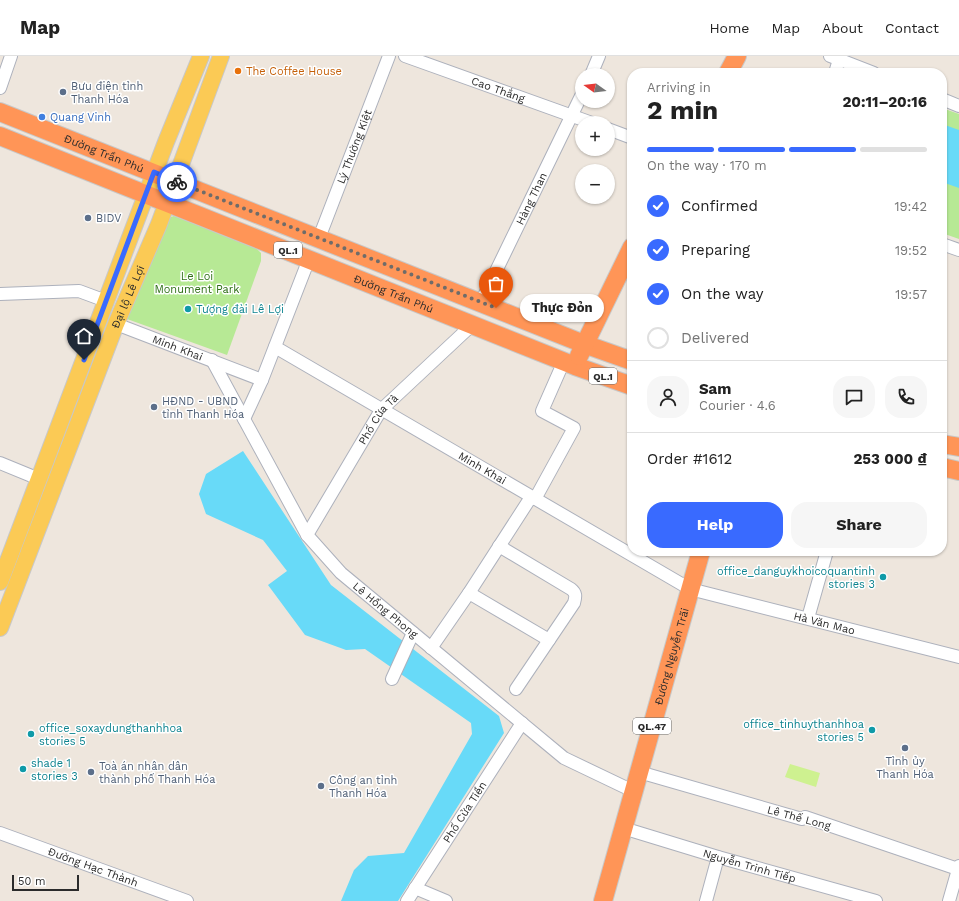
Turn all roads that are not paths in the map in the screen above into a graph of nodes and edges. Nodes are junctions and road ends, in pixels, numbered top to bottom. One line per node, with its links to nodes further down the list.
1 (11, 56): 13 (street)
2 (201, 56): 23 (main road, Đại lộ Lê Lợi)
3 (221, 56): 24 (main road, Đại lộ Lê Lợi)
4 (390, 56): 27 (street, Lý Thường Kiệt)
5 (405, 56): 18 (street, Cao Thắng)
6 (599, 56): 9 (street)
7 (737, 56): 10 (highway)
8 (836, 57): 11 (street); 12 (street)
9 (594, 68)
10 (731, 68)
11 (835, 68)
12 (862, 68)
13 (0, 88)
14 (947, 101): 15 (street)
15 (959, 106)
16 (576, 108): 18 (street, Hàng Than)
17 (0, 112): 23 (highway, Đường Trần Phú / QL.1)
18 (572, 116): 19 (street, Cao Thắng); 34 (street, Hàng Than)
19 (575, 117)
20 (615, 132): 22 (street)
21 (0, 136): 25 (highway, Đường Trần Phú / QL.1)
22 (627, 136)
23 (154, 172): 24 (highway, Đường Trần Phú / QL.1); 25 (main road, Đại lộ Lê Lợi)
24 (175, 181): 26 (main road, Đại lộ Lê Lợi); 27 (highway, Đường Trần Phú / QL.1)
25 (146, 194): 26 (highway, Đường Trần Phú / QL.1); 33 (main road, Đại lộ Lê Lợi)
26 (167, 202): 30 (highway, Đường Trần Phú / QL.1); 35 (main road, Đại lộ Lê Lợi)
27 (319, 238): 34 (highway, Đường Trần Phú / QL.1)
28 (947, 246): 29 (street)
29 (959, 250)
30 (309, 259): 36 (highway, Đường Trần Phú / QL.1); 38 (street)
31 (627, 260): 37 (highway)
32 (0, 294): 33 (street)
33 (106, 301): 51 (main road, Đại lộ Lê Lợi)
34 (481, 302): 36 (highway); 37 (highway, Đường Trần Phú / QL.1)
35 (116, 324): 40 (street, Minh Khai); 57 (main road, Đại lộ Lê Lợi)
36 (473, 324): 41 (highway, Đường Trần Phú / QL.1); 44 (street, Phố Cửa Tả)
37 (584, 344): 39 (highway, Đường Trần Phú / QL.1); 41 (highway)
38 (275, 347): 42 (street); 44 (street, Minh Khai)
39 (627, 359)
40 (212, 360): 42 (street, Minh Khai); 45 (street, Lê Hồng Phong)
41 (569, 363): 43 (highway, Đường Trần Phú / QL.1); 52 (street)
42 (262, 380): 45 (street)
43 (627, 384)
44 (381, 410): 52 (street, Minh Khai); 53 (street, Phố Cửa Tả)
45 (244, 419): 53 (street, Lê Hồng Phong)
46 (947, 445): 47 (highway)
47 (959, 447)
48 (0, 463): 51 (street)
49 (947, 468): 50 (highway)
50 (959, 471)
51 (39, 479): 55 (main road, Đại lộ Lê Lợi)
52 (533, 498): 54 (street); 56 (street, Minh Khai)
53 (307, 535): 66 (street, Lê Hồng Phong)
54 (499, 546): 63 (street); 67 (street)
55 (13, 549): 57 (main road); 61 (main road, Đại lộ Lê Lợi)
56 (627, 552)
57 (28, 554): 65 (main road, Đại lộ Lê Lợi)
58 (633, 556): 62 (street, Minh Khai)
59 (700, 556): 62 (highway, Đường Nguyễn Trãi / QL.47)
60 (826, 556): 64 (street)
61 (0, 582)
62 (690, 589): 64 (street, Hà Văn Mao); 73 (highway, Đường Nguyễn Trãi / QL.47)
63 (469, 593): 67 (street); 68 (street)
64 (808, 618): 69 (street, Hà Văn Mao)
65 (0, 628)
66 (413, 633): 68 (street, Lê Hồng Phong); 70 (street)
67 (549, 640): 71 (street)
68 (431, 648): 72 (street, Lê Hồng Phong)
69 (959, 656)
70 (392, 679)
71 (516, 689)
72 (522, 723): 74 (street, Lê Hồng Phong); 79 (street, Phố Cửa Tiền)
73 (639, 772): 74 (highway, Đường Nguyễn Trãi / QL.47); 78 (street, Lê Thế Long)
74 (633, 791): 75 (highway, Đường Nguyễn Trãi / QL.47)
75 (623, 828): 77 (street, Nguyễn Trinh Tiếp); 84 (highway, Đường Nguyễn Trãi / QL.47)
76 (0, 833): 81 (street, Đường Hạc Thành)
77 (718, 857): 80 (street, Nguyễn Trinh Tiếp); 85 (street)
78 (959, 867): 87 (street)
79 (415, 888): 82 (street, Phố Cửa Tiền); 83 (street)
80 (859, 899): 86 (street, Nguyễn Trinh Tiếp)
81 (184, 901)
82 (407, 901)
83 (446, 901)
84 (603, 901)
85 (706, 901)
86 (876, 901)
87 (949, 901)

